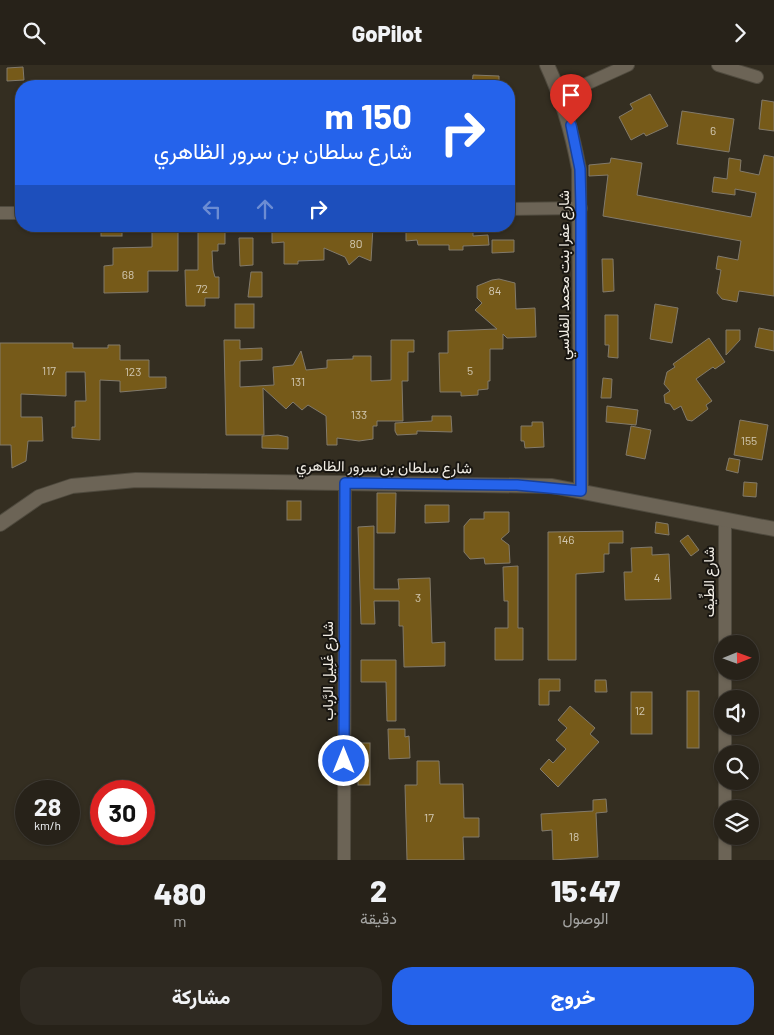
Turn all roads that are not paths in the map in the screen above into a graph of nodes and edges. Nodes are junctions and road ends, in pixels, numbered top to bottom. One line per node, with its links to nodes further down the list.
1 (547, 65): 5 (street, شارع عفرا بنت محمد الفلاسي)
2 (628, 65): 5 (street)
3 (718, 65): 4 (street)
4 (757, 77)
5 (562, 95): 6 (street, شارع عفرا بنت محمد الفلاسي)
6 (581, 208): 7 (street); 11 (street, شارع عفرا بنت محمد الفلاسي)
7 (515, 209)
8 (0, 213): 9 (street)
9 (15, 213)
10 (345, 483): 11 (street, شارع سلطان بن سرور الظاهري); 13 (street, شارع سلطان بن سرور الظاهري); 17 (street, شارع غَلِيل الرَّباب)
11 (581, 491): 12 (street, شارع سلطان بن سرور الظاهري)
12 (725, 520): 14 (street, شارع سلطان بن سرور الظاهري); 15 (street, شارع الطِّيف)
13 (0, 524)
14 (774, 529)
15 (725, 635)
16 (725, 845): 18 (street)
17 (344, 860)
18 (725, 860)

